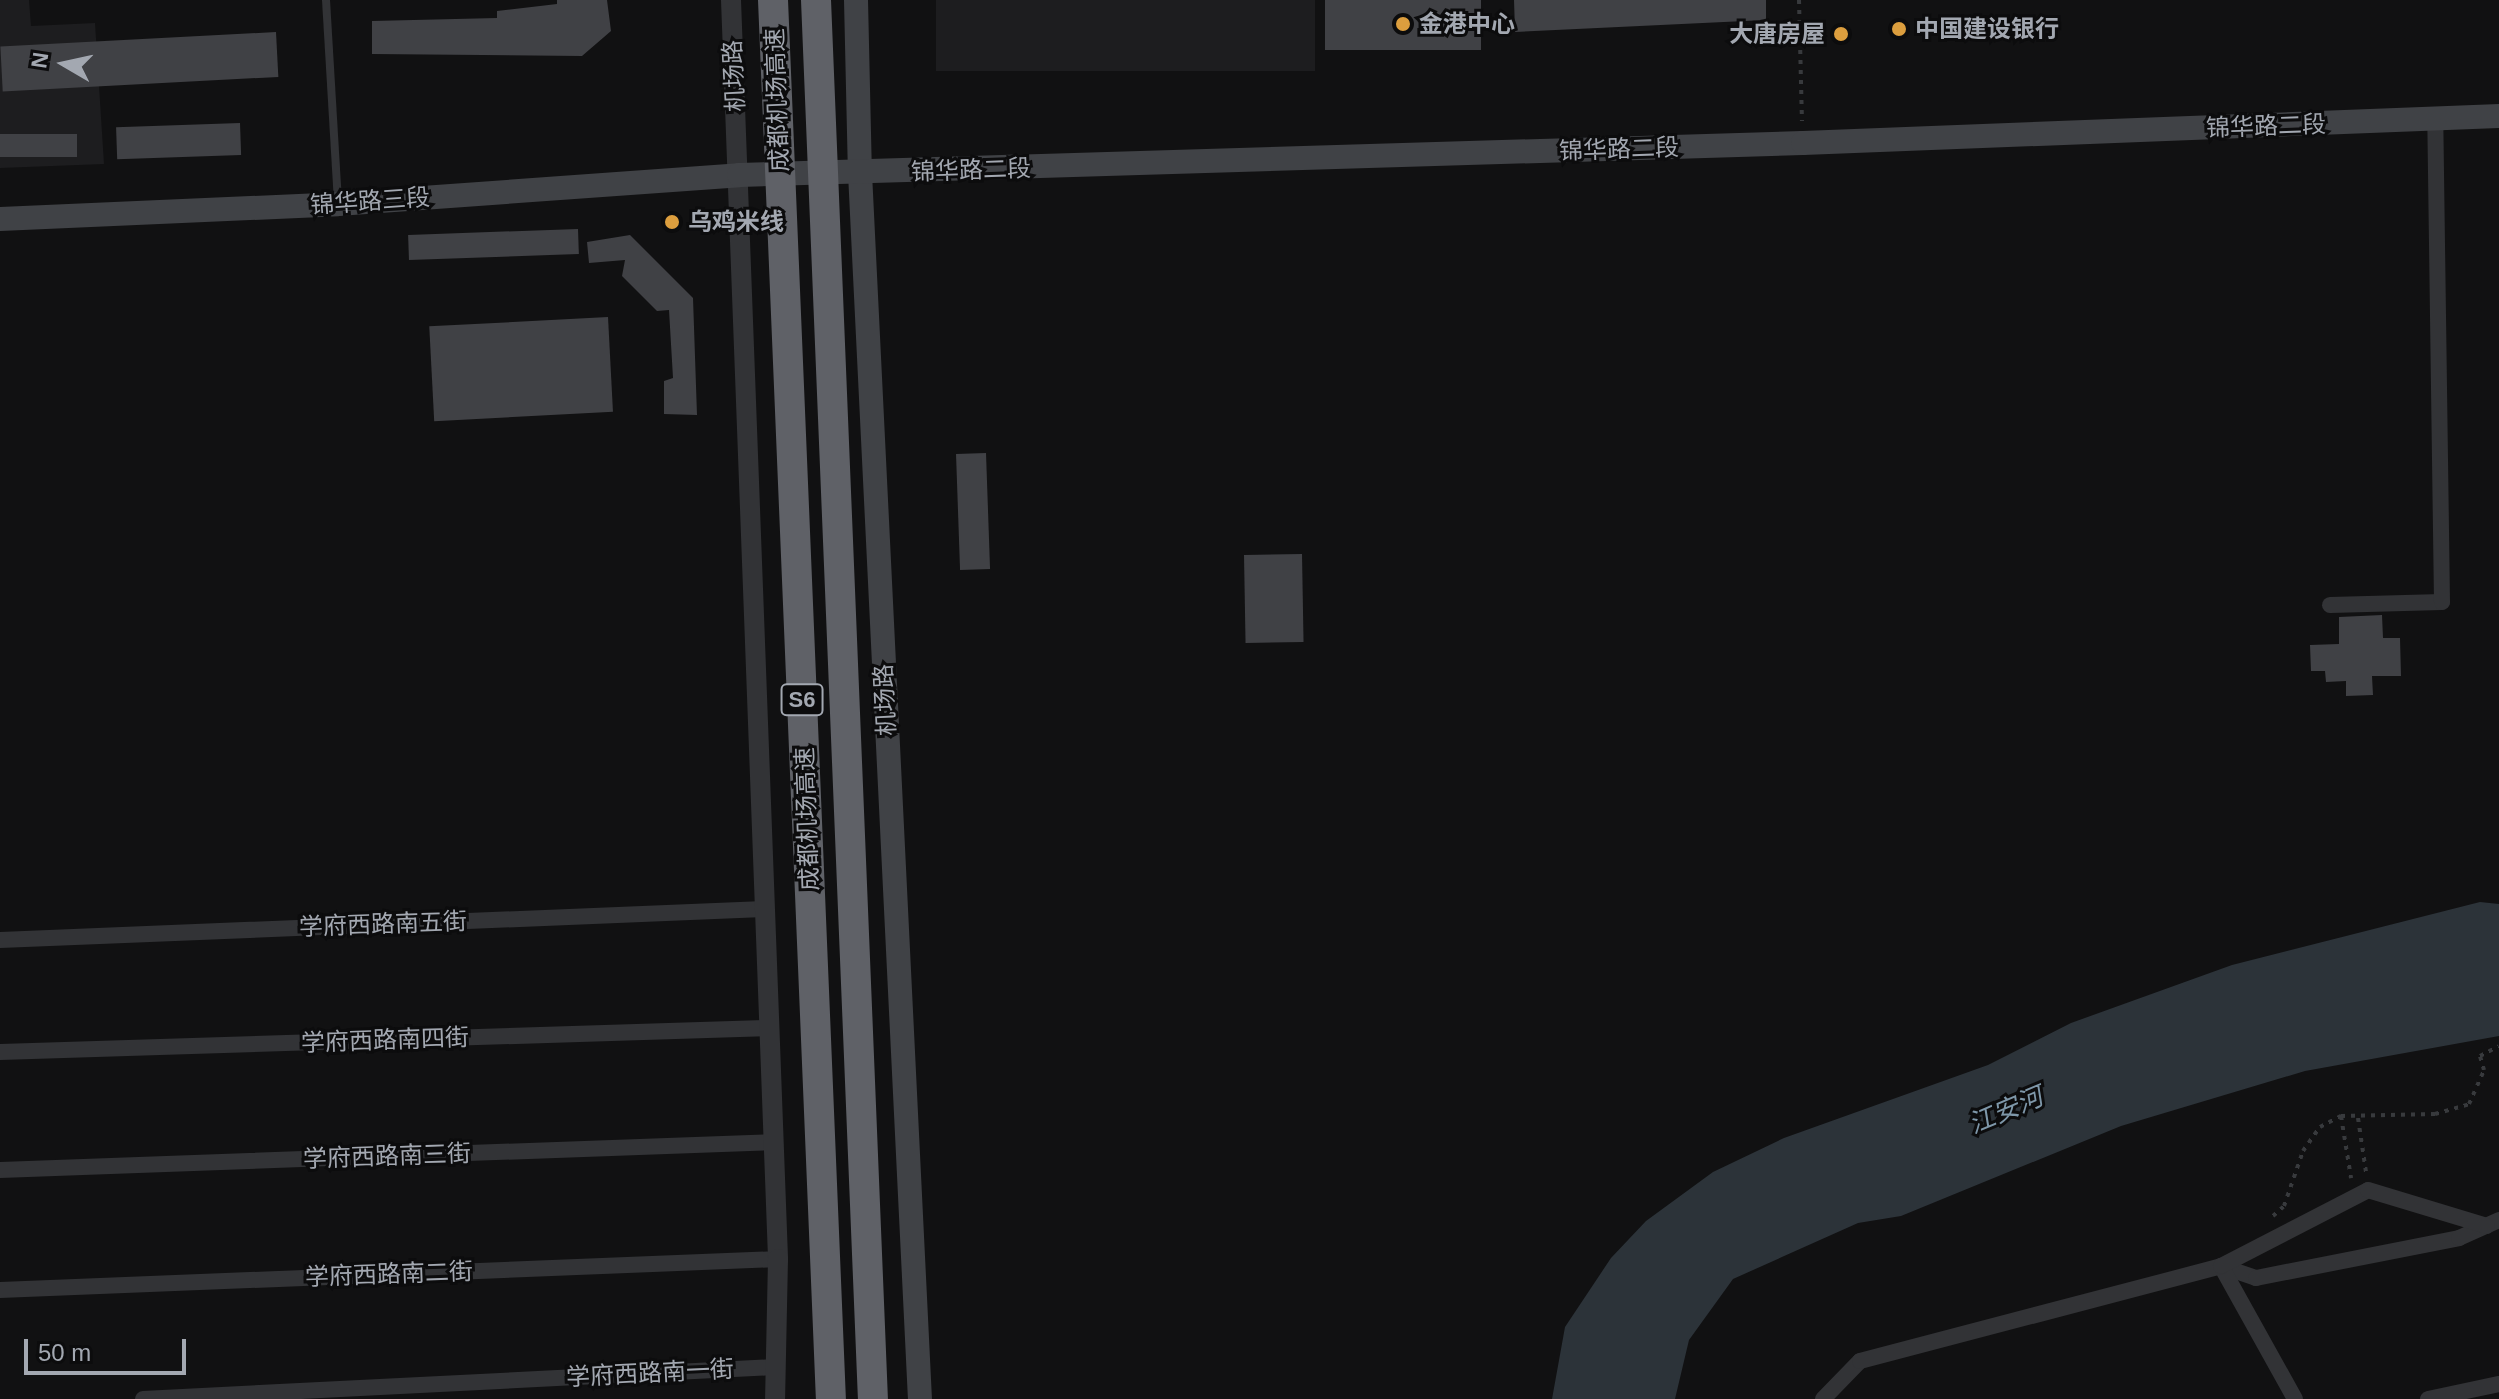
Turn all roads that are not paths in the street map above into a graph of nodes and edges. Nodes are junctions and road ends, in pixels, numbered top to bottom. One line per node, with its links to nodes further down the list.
1 (326, 0): 10 (lane)
2 (731, 0): 9 (street, 机场路)
3 (773, 0): 27 (highway, 成都机场高速 / S6, bridge)
4 (816, 0): 28 (highway, 成都机场高速 / S6, bridge)
5 (856, 0): 8 (main road, 机场路)
6 (2499, 116): 7 (main road, 锦华路二段)
7 (2435, 120): 8 (main road, 锦华路二段); 12 (street)
8 (860, 173): 9 (main road, 锦华路二段); 29 (main road, 机场路)
9 (739, 175): 10 (main road, 锦华路三段); 13 (street, 机场路)
10 (338, 204): 11 (main road, 锦华路三段)
11 (0, 219)
12 (2330, 605)
13 (765, 909): 14 (street, 学府西路南五街); 15 (street, 机场路)
14 (0, 940)
15 (770, 1028): 16 (street, 学府西路南四街); 17 (street, 机场路)
16 (0, 1052)
17 (774, 1142): 18 (street, 学府西路南三街); 20 (street, 机场路)
18 (0, 1170)
19 (2493, 1223): 21 (street); 21 (street)
20 (778, 1259): 22 (street, 学府西路南二街); 23 (street, 机场路)
21 (2221, 1266): 30 (street); 31 (street)
22 (0, 1290)
23 (774, 1367): 25 (street, 学府西路南一街); 26 (street, 机场路)
24 (2499, 1384): 32 (street)
25 (143, 1399)
26 (775, 1399)
27 (831, 1399)
28 (873, 1399)
29 (920, 1399)
30 (1823, 1399)
31 (2295, 1399)
32 (2428, 1399)

